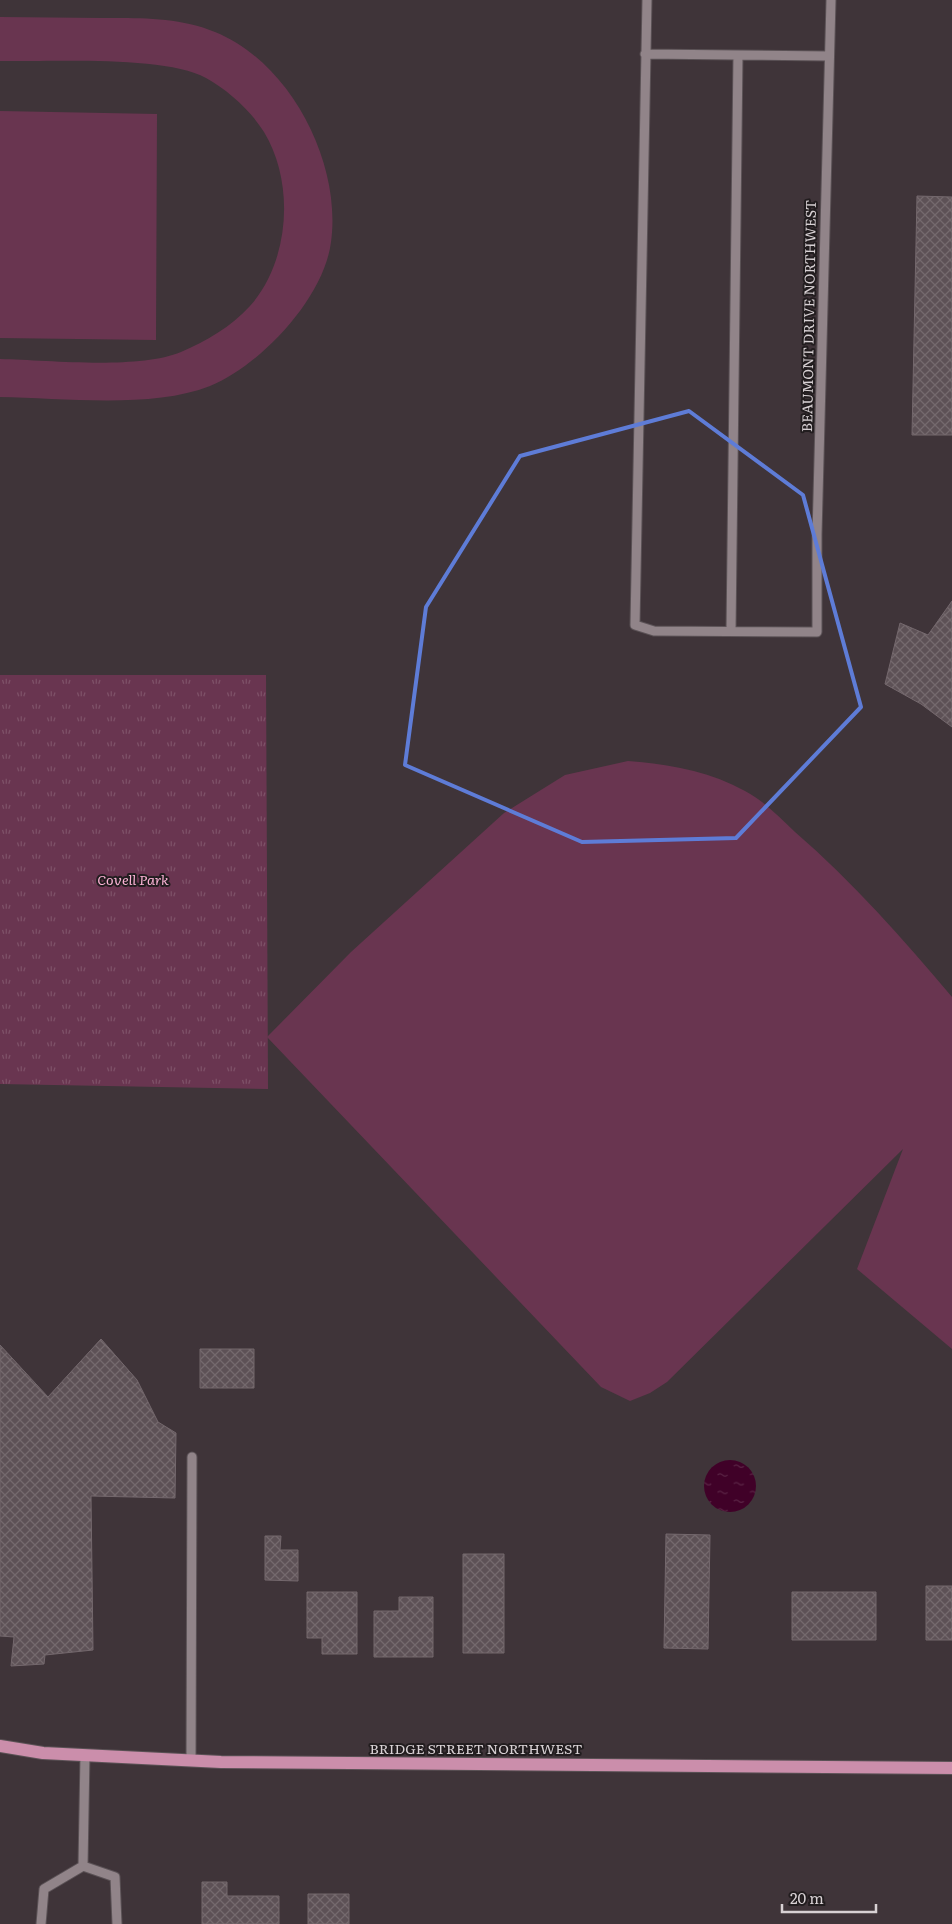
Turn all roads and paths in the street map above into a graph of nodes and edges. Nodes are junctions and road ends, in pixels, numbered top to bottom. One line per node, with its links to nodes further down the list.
1 (647, 0): 3 (lane)
2 (830, 0): 5 (lane, BEAUMONT DRIVE NORTHWEST)
3 (645, 54): 4 (lane); 6 (lane)
4 (738, 55): 5 (lane); 6 (lane)
5 (828, 56): 6 (lane, BEAUMONT DRIVE NORTHWEST)
6 (731, 631)
7 (192, 1457): 10 (lane)
8 (0, 1746): 9 (main road, BRIDGE STREET NORTHWEST)
9 (85, 1755): 10 (main road, BRIDGE STREET NORTHWEST); 12 (lane)
10 (191, 1760): 11 (main road, BRIDGE STREET NORTHWEST)
11 (952, 1768)
12 (83, 1866): 13 (lane); 14 (lane)
13 (41, 1924)
14 (116, 1924)

